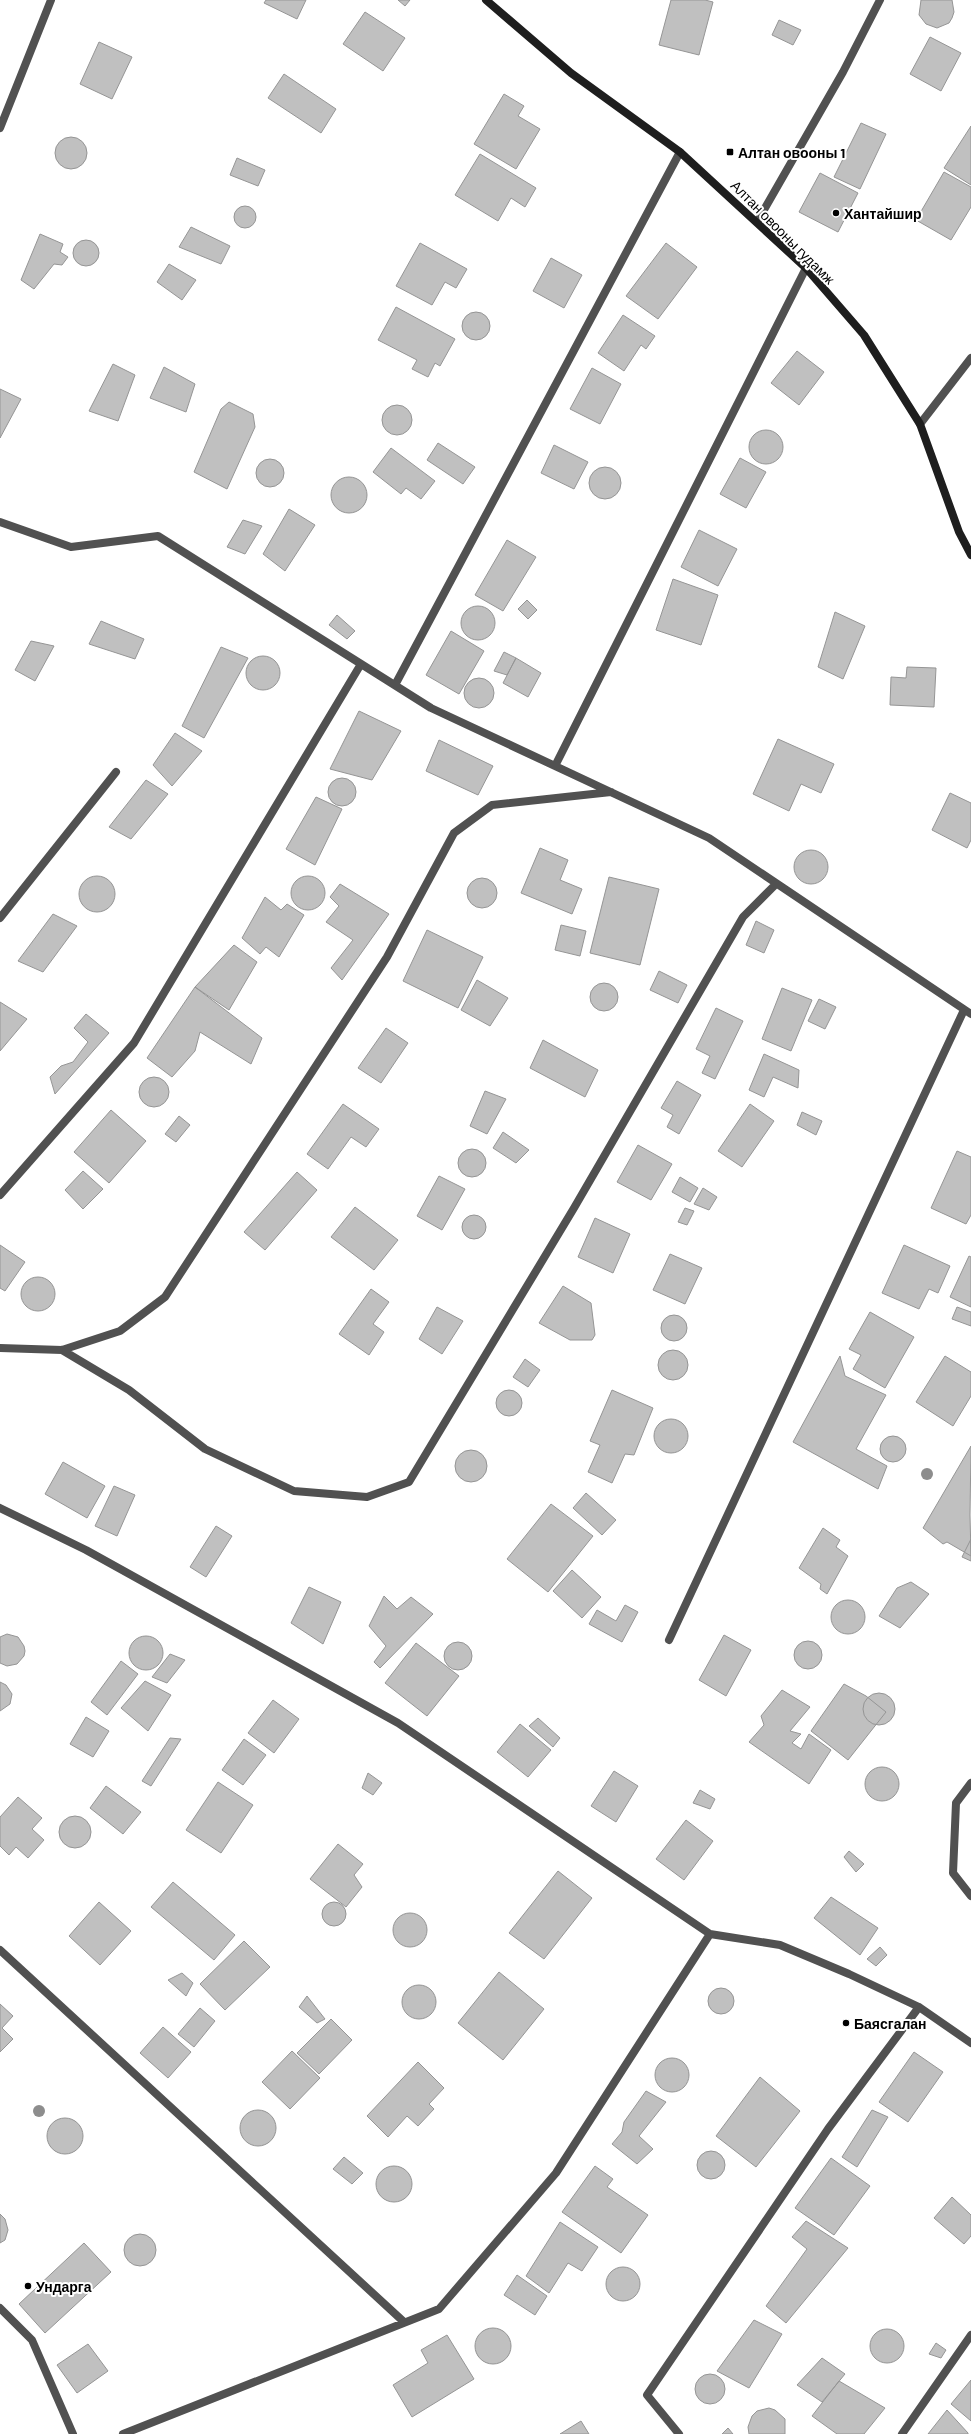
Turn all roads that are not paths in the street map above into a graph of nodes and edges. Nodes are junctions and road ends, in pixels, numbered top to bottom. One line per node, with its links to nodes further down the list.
1 (51, 0): 4 (street)
2 (486, 0): 5 (main road, Алтан овооны гудамж)
3 (880, 0): 6 (street)
4 (0, 128)
5 (680, 152): 6 (main road, Алтан овооны гудамж); 13 (street)
6 (756, 222): 7 (main road, Алтан овооны гудамж)
7 (806, 268): 9 (main road, Алтан овооны гудамж); 14 (street)
8 (971, 358): 9 (street)
9 (920, 424): 11 (main road, Алтан овооны гудамж)
10 (0, 522): 12 (street)
11 (971, 555)
12 (361, 664): 13 (street); 20 (street)
13 (395, 685): 14 (street)
14 (555, 766): 16 (street)
15 (116, 772): 18 (street)
16 (612, 792): 17 (street); 22 (street)
17 (776, 884): 19 (street); 22 (street)
18 (0, 918)
19 (967, 1012): 24 (street)
20 (0, 1195)
21 (0, 1348): 22 (street)
22 (62, 1350)
23 (0, 1508): 27 (street)
24 (669, 1640)
25 (971, 1783): 26 (street)
26 (971, 1896)
27 (710, 1934): 29 (street); 32 (street)
28 (0, 1950): 32 (street)
29 (919, 2006): 30 (street); 36 (street)
30 (971, 2043)
31 (0, 2308): 34 (street)
32 (404, 2322): 35 (street)
33 (971, 2335): 37 (street)
34 (73, 2434)
35 (123, 2434)
36 (679, 2434)
37 (902, 2434)

